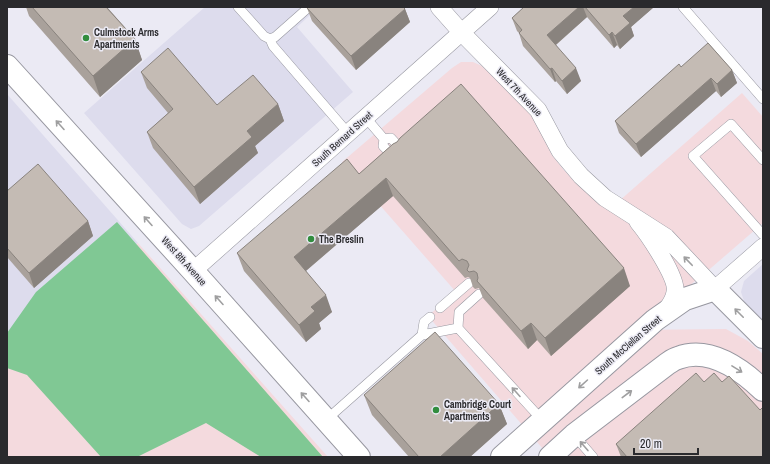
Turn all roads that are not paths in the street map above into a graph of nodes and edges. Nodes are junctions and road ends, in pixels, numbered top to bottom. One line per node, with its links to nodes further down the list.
1 (238, 7): 7 (lane)
2 (309, 7): 7 (lane)
3 (439, 7): 6 (street, West 7th Avenue)
4 (490, 7): 6 (street, South Bernard Street)
5 (683, 7): 9 (lane)
6 (462, 33): 10 (street, South Bernard Street); 14 (street, West 7th Avenue)
7 (270, 39): 11 (lane)
8 (9, 72): 17 (street, West 8th Avenue, one-way to 8)
9 (763, 99)
10 (366, 118): 11 (street, South Bernard Street); 12 (lane)
11 (348, 133): 17 (street, South Bernard Street)
12 (401, 156)
13 (763, 160): 15 (lane)
14 (627, 213): 19 (street, West 7th Avenue, one-way to 14); 22 (street, West 7th Avenue)
15 (763, 235)
16 (763, 248): 19 (street, South McClellan Street)
17 (193, 270): 28 (street, West 8th Avenue, one-way to 17)
18 (470, 283): 21 (lane)
19 (715, 289): 22 (street, South McClellan Street); 26 (street, West 7th Avenue, one-way to 19)
20 (479, 294): 24 (lane)
21 (440, 308)
22 (665, 312): 29 (street, South McClellan Street, one-way to 29)
23 (430, 317): 25 (lane)
24 (458, 328): 25 (lane); 29 (lane, one-way to 24)
25 (422, 335): 28 (lane)
26 (763, 337)
27 (763, 390): 30 (street, one-way to 27)
28 (326, 420): 31 (street, West 8th Avenue)
29 (542, 421): 32 (street, South McClellan Street)
30 (574, 435): 33 (street); 34 (lane, one-way to 30)
31 (359, 457)
32 (502, 457)
33 (550, 457)
34 (593, 457)

